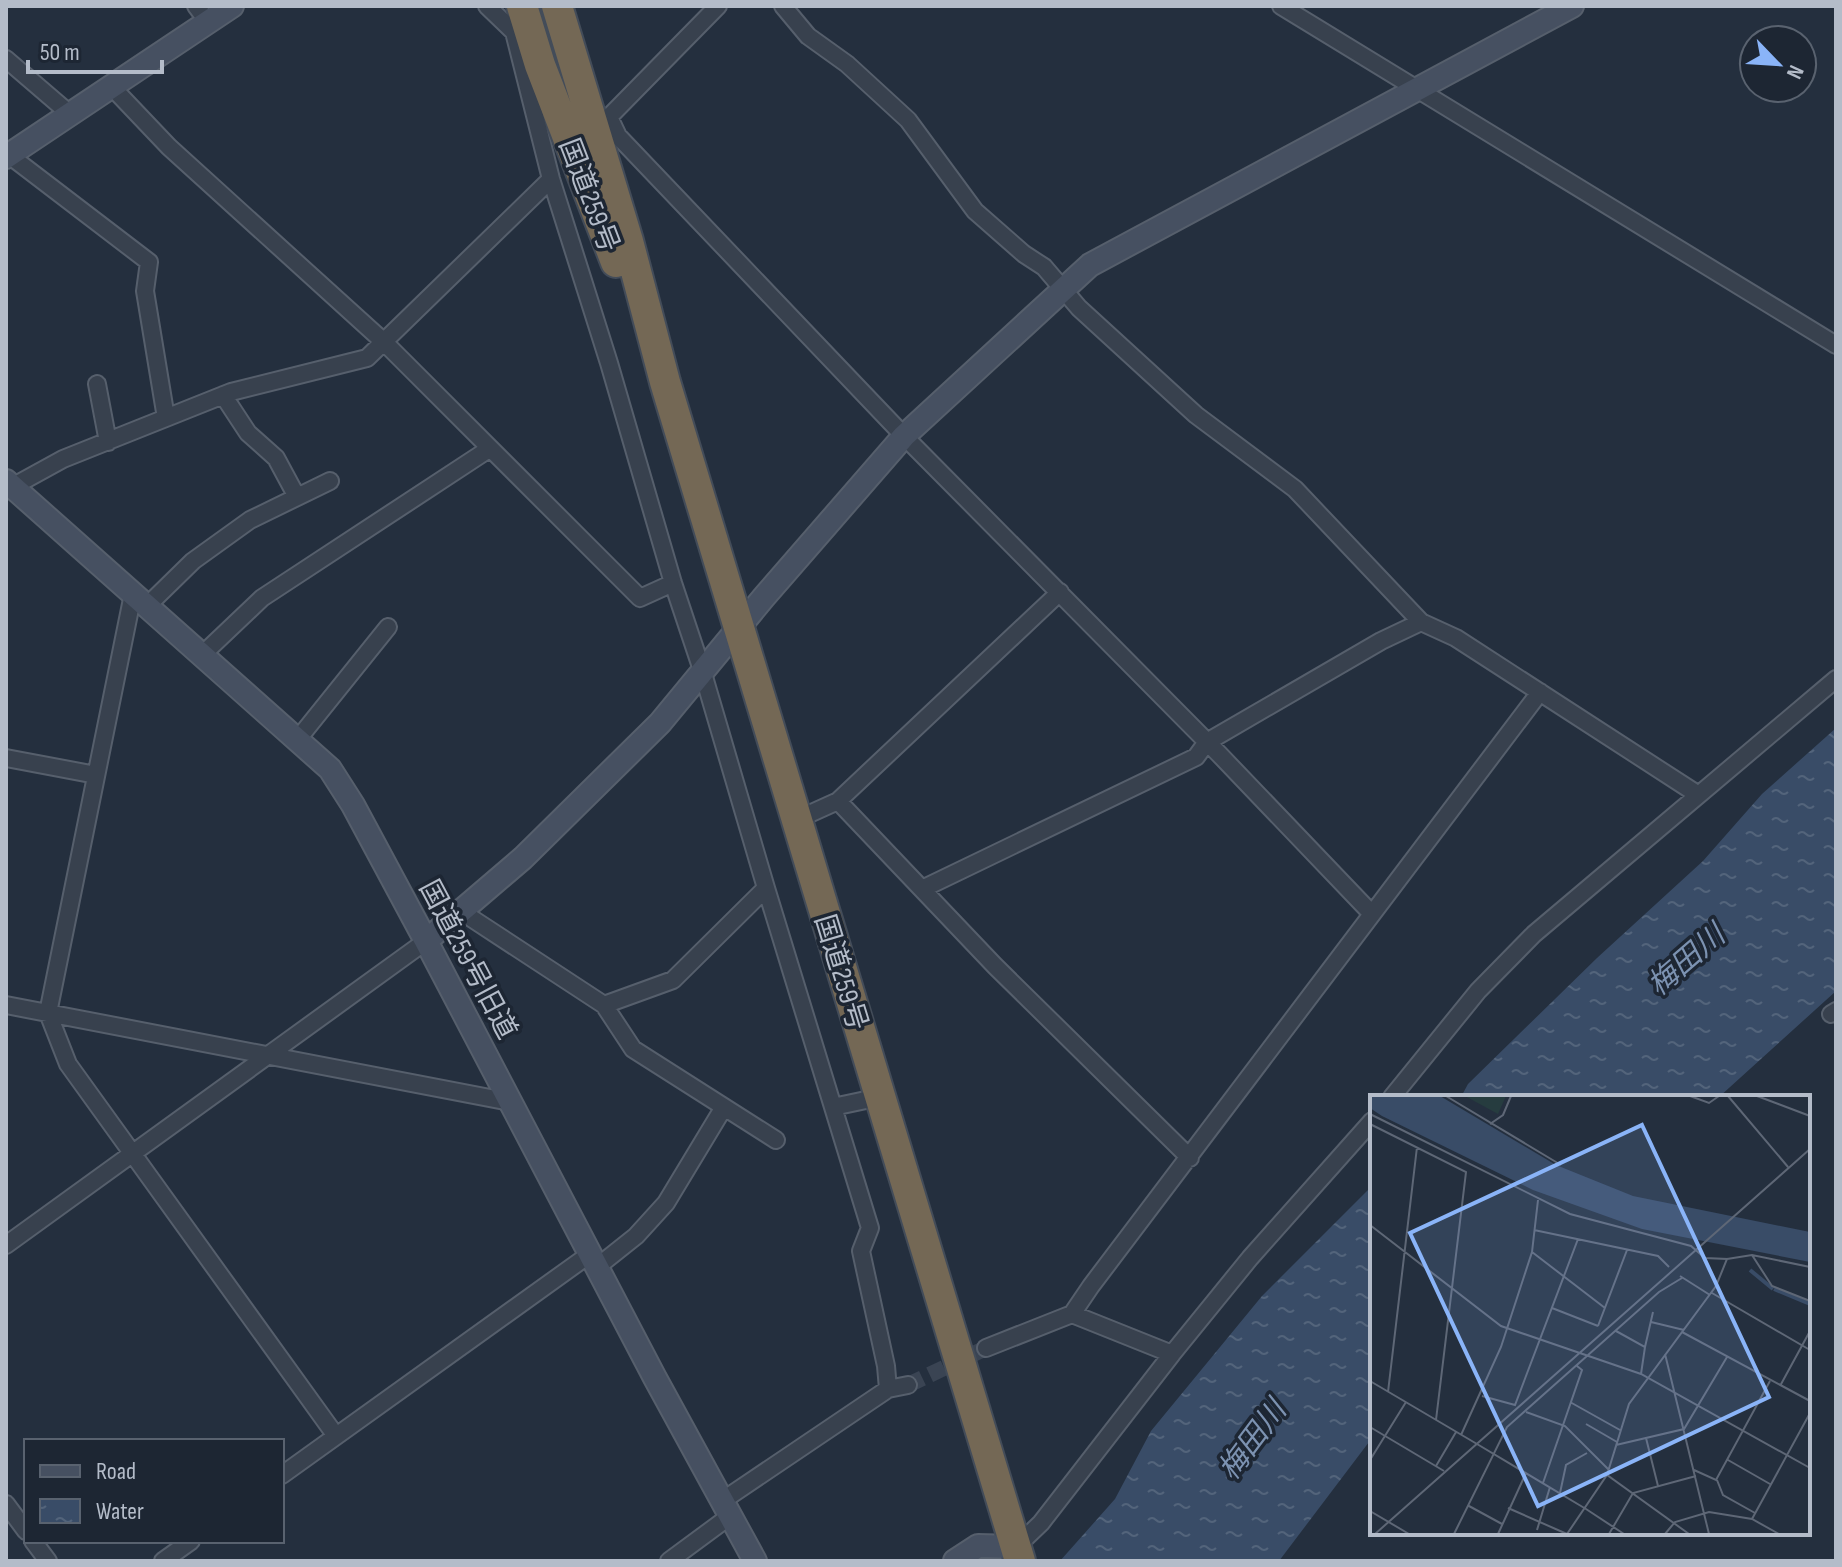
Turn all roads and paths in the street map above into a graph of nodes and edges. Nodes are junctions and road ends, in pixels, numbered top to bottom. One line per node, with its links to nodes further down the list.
1 (232, 6): 9 (street)
2 (487, 6): 15 (street)
3 (522, 6): 19 (highway, 国道259号)
4 (557, 6): 19 (highway, 国道259号)
5 (718, 6): 23 (street)
6 (783, 6): 16 (street)
7 (1281, 6): 12 (street)
8 (1572, 6): 12 (street)
9 (202, 14): 11 (street)
10 (6, 59): 13 (street)
11 (111, 86): 13 (street); 17 (street)
12 (1416, 90): 16 (street); 18 (street)
13 (70, 114): 14 (street)
14 (8, 156): 22 (street)
15 (551, 179): 17 (street); 29 (street)
16 (1062, 289): 23 (street); 32 (street)
17 (384, 342): 21 (street); 25 (street)
18 (1836, 345)
19 (665, 382): 34 (highway, 国道259号)
20 (97, 384): 24 (street)
21 (223, 395): 22 (street); 28 (street)
22 (166, 418): 24 (street)
23 (904, 436): 30 (street); 34 (street)
24 (108, 442): 27 (street)
25 (489, 449): 29 (street); 35 (street)
26 (330, 481): 28 (street)
27 (9, 484): 31 (street, 国道259号旧道)
28 (297, 497): 31 (street)
29 (673, 583): 36 (street)
30 (1060, 592): 40 (street); 44 (street)
31 (140, 600): 35 (street, 国道259号旧道); 42 (street)
32 (1421, 622): 38 (street); 40 (street)
33 (388, 627): 39 (street)
34 (738, 627): 36 (street); 45 (highway, 国道259号)
35 (202, 655): 39 (street, 国道259号旧道)
36 (702, 670): 46 (street); 48 (street)
37 (1836, 679): 43 (street)
38 (1540, 692): 43 (street); 49 (street)
39 (298, 739): 50 (street, 国道259号旧道)
40 (1207, 742): 47 (street); 49 (street)
41 (6, 758): 42 (street)
42 (96, 775): 53 (street)
43 (1697, 794): 55 (street)
44 (838, 801): 45 (street); 47 (street)
45 (796, 820): 56 (highway, 国道259号)
46 (766, 888): 52 (street); 59 (street)
47 (922, 889): 63 (street)
48 (462, 912): 50 (street); 52 (street)
49 (1372, 914): 63 (street)
50 (426, 941): 54 (street); 57 (street, 国道259号旧道)
51 (6, 1005): 53 (street)
52 (604, 1005): 58 (street)
53 (48, 1013): 54 (street); 62 (street)
54 (268, 1054): 57 (street); 62 (street)
55 (1394, 1095)
56 (880, 1097): 59 (street); 78 (highway, 国道259号)
57 (510, 1102): 65 (street, 国道259号旧道)
58 (724, 1107): 61 (street); 65 (street)
59 (833, 1107): 70 (street)
60 (1370, 1123): 68 (street)
61 (776, 1140)
62 (132, 1154): 64 (street); 71 (street)
63 (1190, 1158): 66 (street)
64 (6, 1245)
65 (594, 1261): 71 (street); 74 (street, 国道259号旧道)
66 (1072, 1314): 67 (street); 68 (street)
67 (986, 1348)
68 (1172, 1354): 78 (street)
69 (908, 1385): 70 (street)
70 (888, 1389): 74 (street)
71 (336, 1436): 72 (street)
72 (284, 1474)
73 (6, 1504): 75 (street)
74 (726, 1508): 81 (street); 82 (street, 国道259号旧道)
75 (24, 1528)
76 (34, 1543): 79 (street)
77 (188, 1543): 80 (street)
78 (1018, 1554): 83 (street)
79 (48, 1561)
80 (163, 1561)
81 (669, 1561)
82 (755, 1561)
83 (955, 1561)

